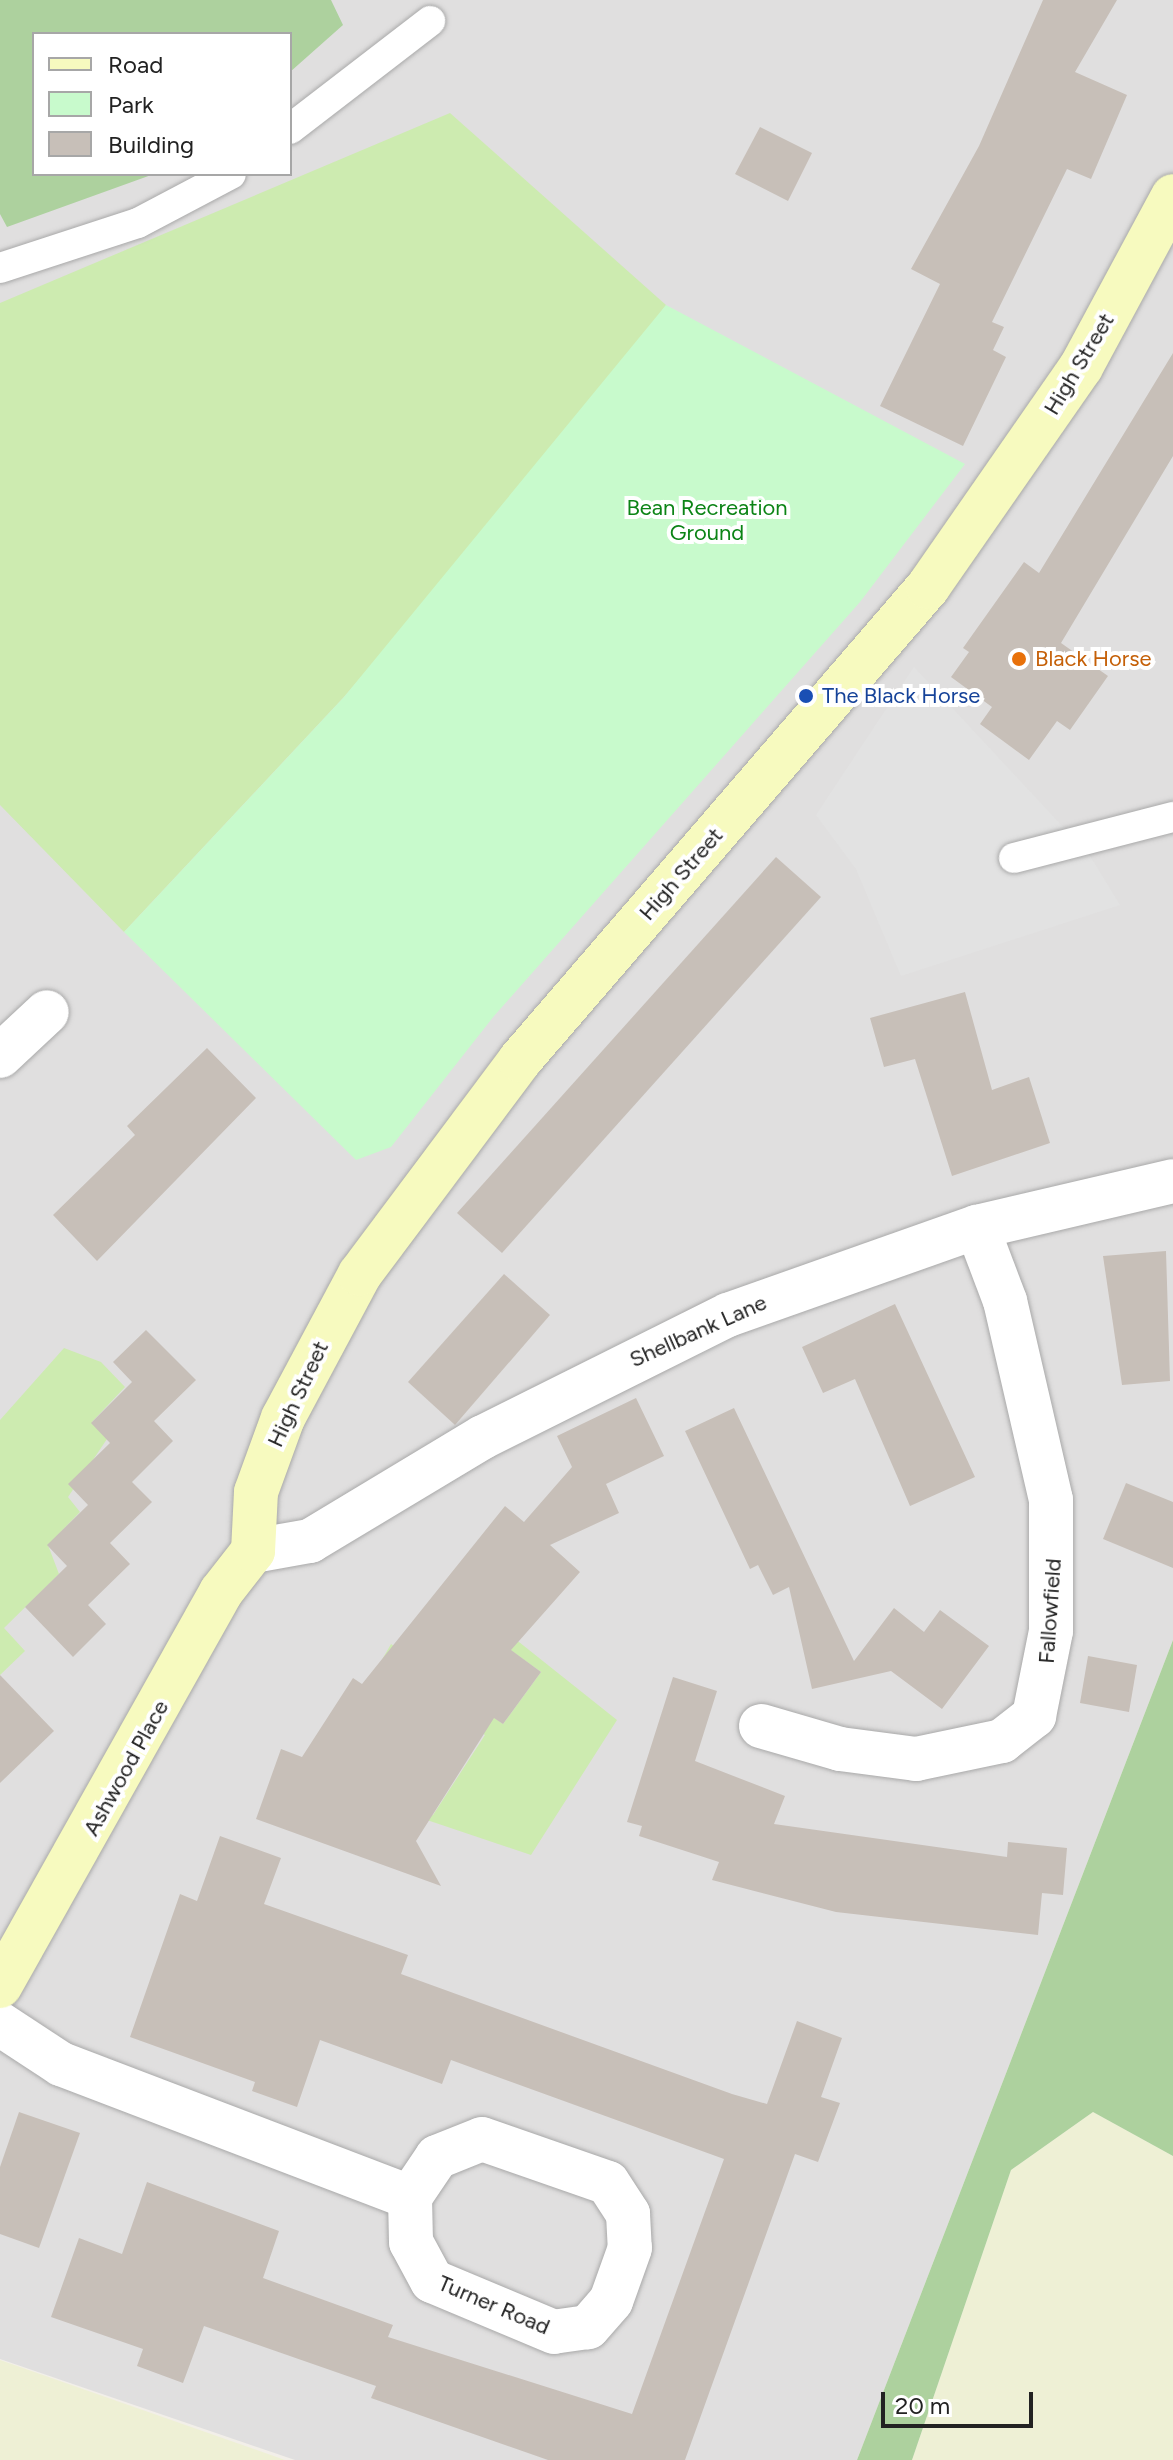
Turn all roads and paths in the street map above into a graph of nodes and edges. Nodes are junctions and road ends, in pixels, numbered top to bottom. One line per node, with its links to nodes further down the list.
1 (430, 21): 2 (lane)
2 (292, 127)
3 (227, 176): 5 (lane)
4 (1167, 208): 12 (main road, High Street)
5 (0, 268)
6 (1173, 817): 7 (lane)
7 (1014, 858)
8 (47, 1012): 9 (street)
9 (0, 1056)
10 (1173, 1181): 11 (street, Shellbank Lane)
11 (977, 1227): 12 (street, Shellbank Lane); 13 (street, Fallowfield)
12 (253, 1551): 14 (main road, Ashwood Place)
13 (761, 1726)
14 (0, 1986)
15 (0, 2024): 16 (street)
16 (410, 2197): 16 (street, Turner Road)

